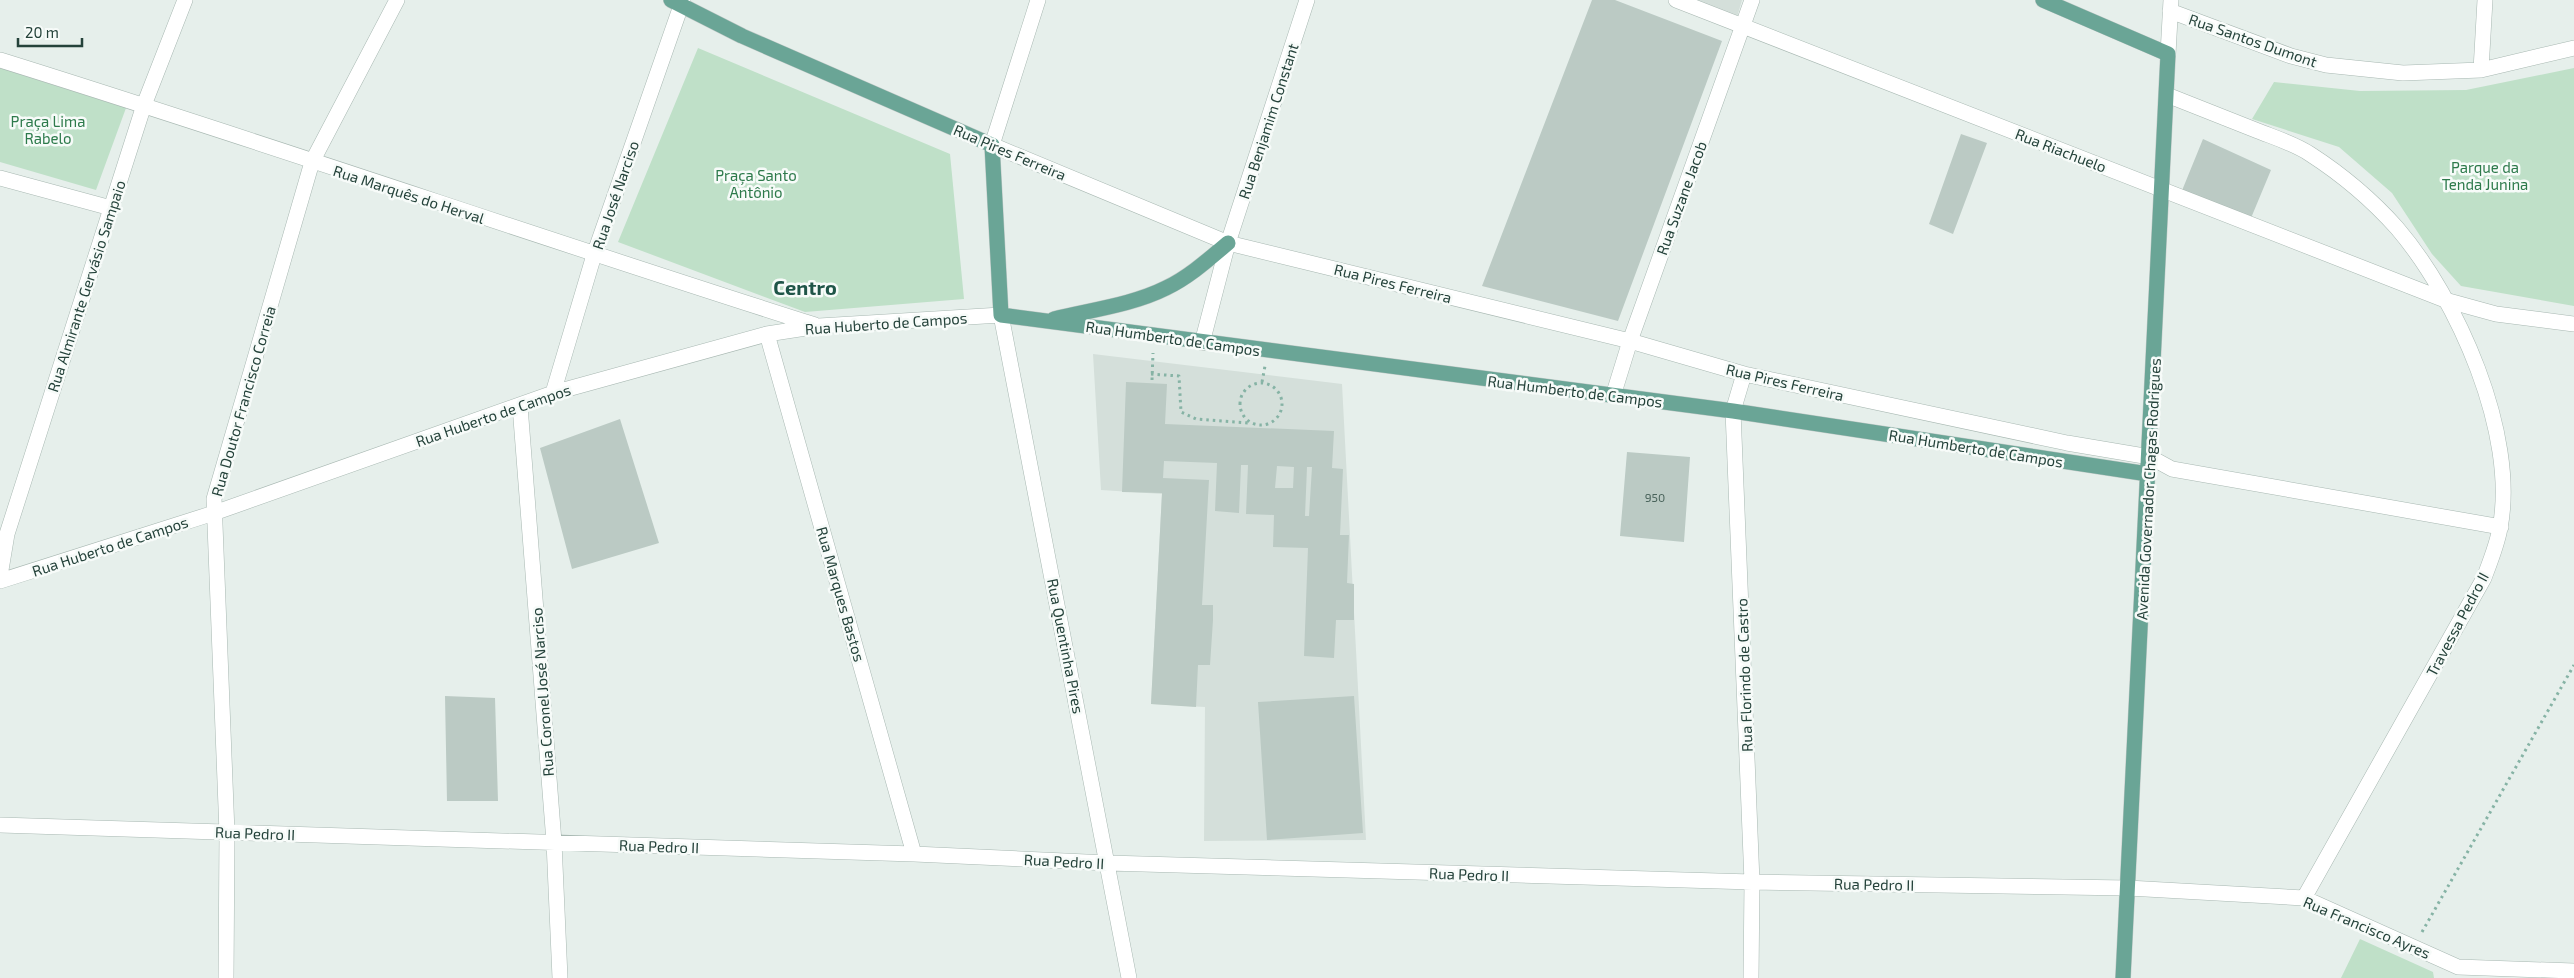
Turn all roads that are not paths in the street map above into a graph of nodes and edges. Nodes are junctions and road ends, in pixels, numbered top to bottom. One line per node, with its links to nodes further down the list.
1 (185, 0): 17 (street, Rua Almirante Gervásio Sampaio)
2 (397, 0): 19 (street, Rua Doutor Francisco Correia)
3 (1038, 0): 18 (street)
4 (1307, 0): 23 (street, Rua Benjamim Constant)
5 (1676, 0): 11 (street, Rua Riachuelo)
6 (1752, 0): 11 (street, Rua Suzane Jacob)
7 (2043, 0): 13 (main road)
8 (2485, 0): 15 (street)
9 (678, 1): 18 (main road, Rua Pires Ferreira); 24 (street, Rua José Narciso)
10 (2170, 6): 13 (street, Avenida Governador Chagas Rodrigues); 15 (street, Rua Santos Dumont)
11 (1743, 25): 21 (street, Rua Riachuelo); 31 (street, Rua Suzane Jacob)
12 (2574, 48): 15 (street, Rua Santos Dumont)
13 (2168, 54): 16 (main road, Avenida Governador Chagas Rodrigues)
14 (0, 60): 17 (street, Rua Marquês do Herval)
15 (2480, 70)
16 (2167, 95): 21 (main road, Avenida Governador Chagas Rodrigues); 25 (street, Travessa Pedro II)
17 (144, 105): 19 (street, Rua Marquês do Herval); 22 (street, Rua Almirante Gervásio Sampaio)
18 (992, 145): 23 (street, Rua Pires Ferreira); 26 (main road)
19 (312, 162): 24 (street, Rua Marquês do Herval); 41 (street, Rua Doutor Francisco Correia)
20 (0, 178): 22 (street)
21 (2163, 190): 25 (street, Rua Riachuelo); 38 (main road, Avenida Governador Chagas Rodrigues)
22 (111, 208): 43 (street, Rua Almirante Gervásio Sampaio)
23 (1228, 243): 27 (main road); 31 (street, Rua Pires Ferreira); 32 (street, Rua Benjamim Constant)
24 (594, 256): 29 (street, Rua Marquês do Herval); 34 (street, Rua José Narciso)
25 (2445, 300): 28 (street, Rua Riachuelo); 42 (street, Travessa Pedro II)
26 (1001, 315): 27 (main road, Rua Humberto de Campos); 29 (street, Rua Huberto de Campos); 49 (street, Rua Quentinha Pires)
27 (1044, 321): 32 (main road, Rua Humberto de Campos)
28 (2574, 324)
29 (819, 326): 30 (street, Rua Huberto de Campos)
30 (767, 334): 34 (street, Rua Huberto de Campos); 48 (street, Rua Marques Bastos)
31 (1630, 341): 33 (street, Rua Pires Ferreira); 35 (street, Rua Suzane Jacob)
32 (1202, 343): 35 (main road, Rua Humberto de Campos)
33 (1744, 374): 37 (street, Rua Florindo de Castro); 38 (street, Rua Pires Ferreira)
34 (553, 393): 36 (street, Rua Huberto de Campos)
35 (1613, 396): 37 (main road, Rua Humberto de Campos)
36 (520, 406): 41 (street, Rua Huberto de Campos); 47 (street, Rua Coronel José Narciso)
37 (1733, 411): 40 (main road, Rua Humberto de Campos); 50 (street, Rua Florindo de Castro)
38 (2150, 457): 39 (street, Rua Pires Ferreira); 40 (main road, Avenida Governador Chagas Rodrigues)
39 (2172, 469): 40 (street); 42 (street)
40 (2148, 474): 51 (main road, Avenida Governador Chagas Rodrigues)
41 (214, 513): 44 (street, Rua Huberto de Campos); 46 (street, Rua Doutor Francisco Correia)
42 (2501, 528): 52 (street, Travessa Pedro II)
43 (0, 576)
44 (0, 581)
45 (0, 825): 46 (street, Rua Pedro II)
46 (227, 832): 47 (street, Rua Pedro II); 55 (street, Rua Doutor Francisco Correia)
47 (554, 842): 48 (street, Rua Pedro II); 56 (street, Rua Coronel José Narciso)
48 (914, 854): 49 (street, Rua Pedro II)
49 (1108, 863): 50 (street, Rua Pedro II); 57 (street, Rua Quentinha Pires)
50 (1752, 882): 51 (street, Rua Pedro II); 58 (street, Rua Florindo de Castro)
51 (2128, 888): 52 (street, Rua Francisco Ayres); 59 (main road, Avenida Governador Chagas Rodrigues)
52 (2304, 898): 54 (street, Rua Francisco Ayres)
53 (2574, 971): 54 (street, Rua Francisco Ayres)
54 (2455, 972)
55 (226, 978)
56 (560, 978)
57 (1129, 978)
58 (1751, 978)
59 (2123, 978)

